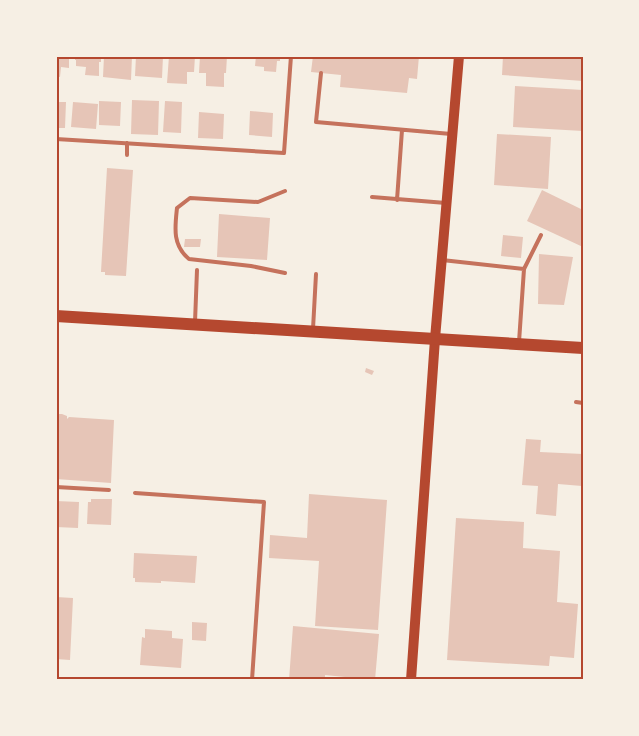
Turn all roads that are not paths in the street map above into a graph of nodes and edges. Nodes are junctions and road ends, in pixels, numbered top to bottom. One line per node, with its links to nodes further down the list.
1 (292, 56): 7 (lane)
2 (459, 56): 5 (main road)
3 (321, 73): 4 (lane)
4 (402, 130): 5 (lane); 11 (lane)
5 (452, 134): 12 (main road)
6 (56, 139): 7 (lane)
7 (127, 143): 8 (lane)
8 (127, 156)
9 (285, 191): 17 (lane)
10 (372, 197): 11 (lane)
11 (397, 200): 12 (lane)
12 (446, 203): 14 (main road)
13 (541, 235): 15 (lane)
14 (442, 260): 15 (lane); 22 (main road)
15 (524, 269): 23 (lane)
16 (197, 270): 20 (lane)
17 (285, 273)
18 (316, 274): 21 (lane)
19 (56, 316): 20 (main road)
20 (195, 325): 21 (main road)
21 (313, 332): 22 (main road)
22 (435, 339): 23 (main road); 31 (main road)
23 (519, 344): 24 (main road)
24 (583, 348)
25 (576, 402): 26 (lane)
26 (583, 403)
27 (56, 487): 28 (lane)
28 (109, 490)
29 (135, 493): 30 (lane)
30 (252, 680)
31 (411, 680)

